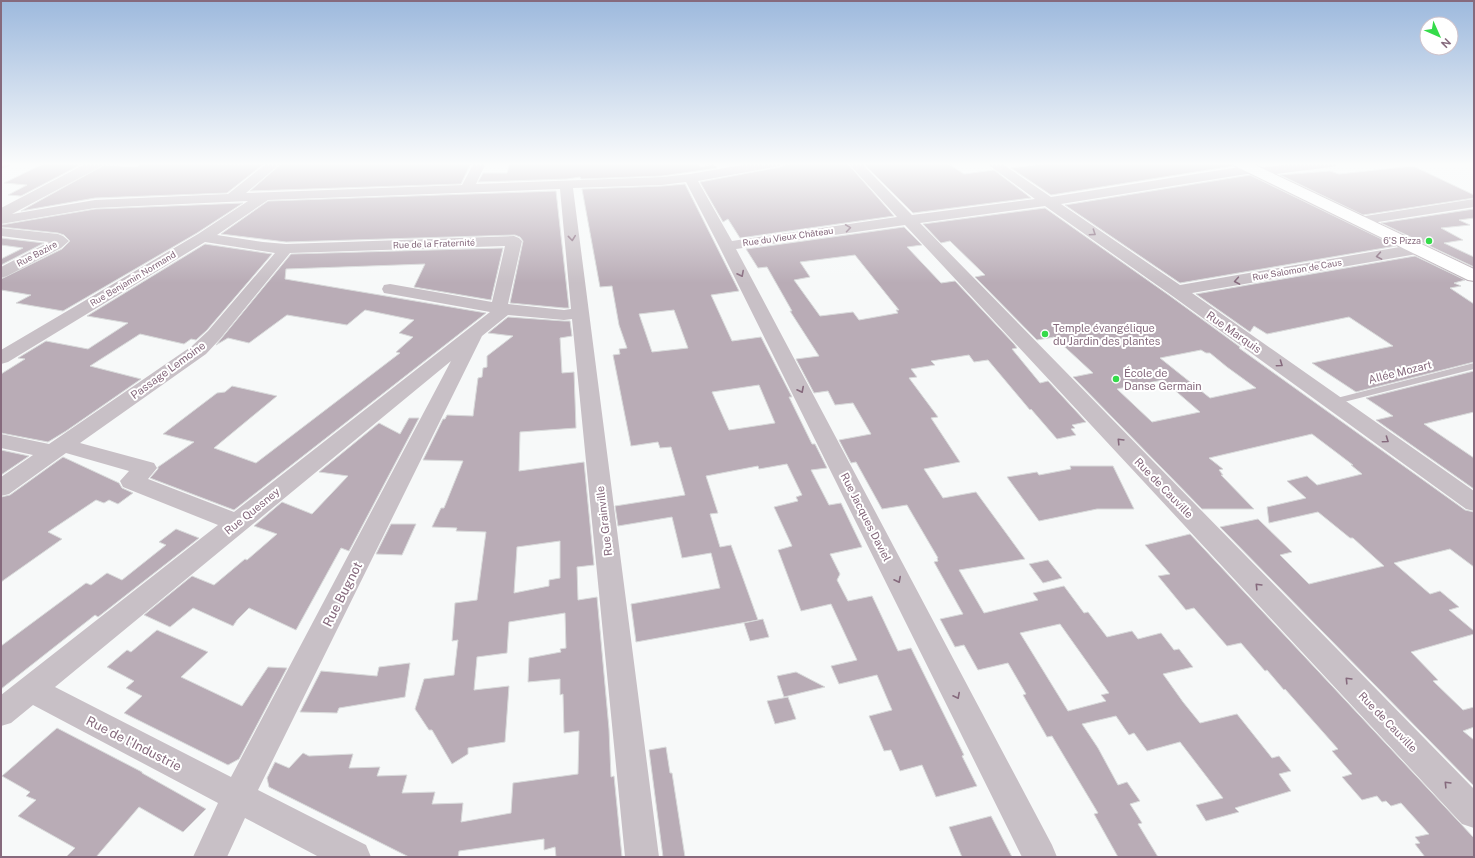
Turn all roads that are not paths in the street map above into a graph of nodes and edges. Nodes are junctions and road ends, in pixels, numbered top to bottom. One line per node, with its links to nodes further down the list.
1 (22, 203): 11 (street)
2 (118, 203): 12 (street)
3 (255, 203): 16 (street, Rue Benjamin Normand)
4 (568, 203): 25 (street, Rue Grainville, one-way to 25)
5 (703, 203): 17 (street, Rue Jacques Daviel)
6 (892, 203): 13 (street, Rue de Cauville)
7 (1039, 203): 13 (street, Rue du Vieux Château)
8 (1049, 203): 23 (street, Rue Marquis, one-way to 23)
9 (1322, 203): 14 (main road)
10 (1474, 203): 14 (street)
11 (1, 214)
12 (1, 220)
13 (908, 220): 17 (street, Rue du Vieux Château, one-way to 13); 38 (street, Rue de Cauville, one-way to 13)
14 (1359, 221): 19 (main road)
15 (1, 232): 20 (street, Rue Bazire)
16 (203, 237): 18 (street); 27 (street, Rue Benjamin Normand)
17 (726, 246): 42 (street, Rue Jacques Daviel, one-way to 42)
18 (286, 249): 24 (street, Rue de la Fraternité); 31 (street, Passage Lemoine)
19 (1417, 249): 21 (main road); 23 (street, Rue Salomon de Caus, one-way to 23)
20 (1, 273)
21 (1474, 276)
22 (390, 289): 24 (street)
23 (1177, 291): 29 (street, Rue Marquis, one-way to 29)
24 (502, 308): 25 (street); 26 (street, Rue Quesney)
25 (580, 313): 41 (street, Rue Grainville)
26 (475, 333): 34 (street, Rue Quesney); 37 (street, Rue Bugnot)
27 (1, 358)
28 (1474, 366): 29 (lane, Allée Mozart)
29 (1332, 402): 33 (street, Rue Marquis, one-way to 33)
30 (1, 441): 31 (street)
31 (57, 448): 32 (street, Passage Lemoine); 34 (street)
32 (1, 488)
33 (1474, 502)
34 (237, 523): 35 (street, Rue Quesney)
35 (31, 689): 36 (street, Rue Quesney); 37 (street, Rue de l'Industrie)
36 (1, 713)
37 (238, 797): 39 (street, Rue Bugnot); 40 (street, Rue de l'Industrie)
38 (1474, 812)
39 (210, 857)
40 (354, 857)
41 (642, 857)
42 (1040, 857)

